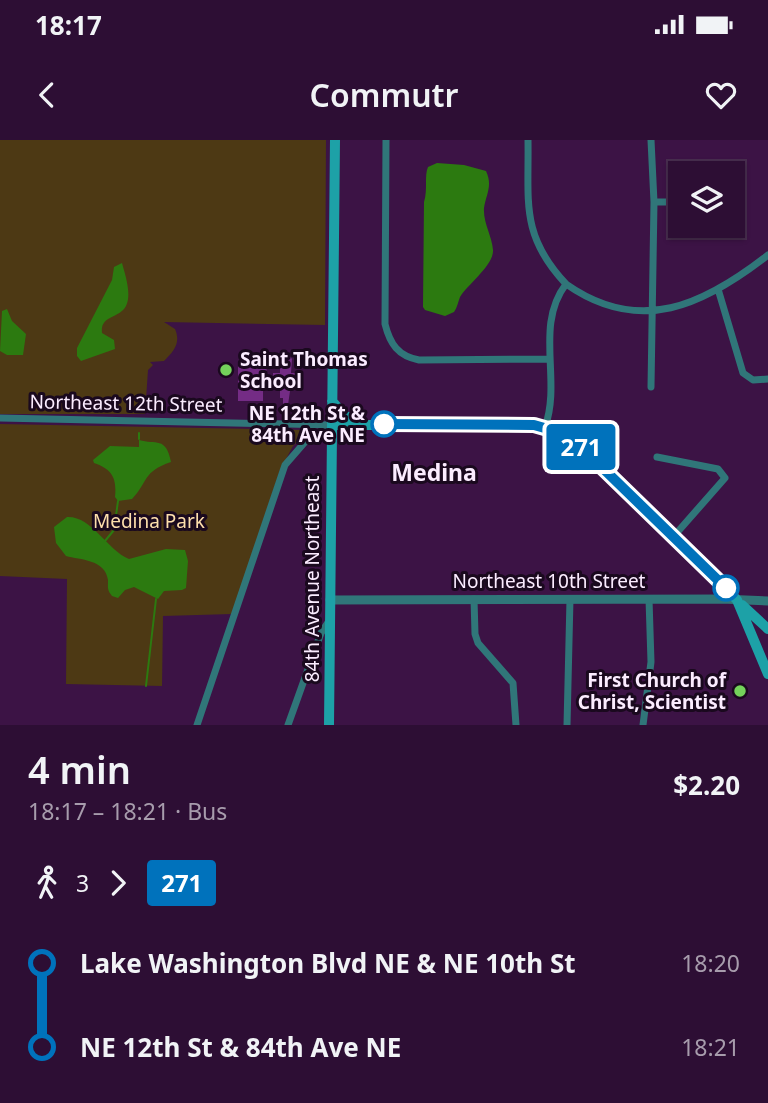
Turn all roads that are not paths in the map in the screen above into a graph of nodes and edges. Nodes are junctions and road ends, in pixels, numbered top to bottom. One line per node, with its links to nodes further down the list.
1 (335, 140): 14 (main road, 84th Avenue Northeast)
2 (386, 140): 11 (street)
3 (528, 140): 8 (street)
4 (651, 140): 5 (street)
5 (654, 202): 6 (street); 10 (street)
6 (668, 202)
7 (768, 255): 9 (street)
8 (566, 284): 10 (street); 11 (street)
9 (718, 289): 10 (street); 12 (street)
10 (653, 312): 13 (street)
11 (550, 359): 19 (street)
12 (768, 379)
13 (652, 387)
14 (332, 400): 17 (main road); 18 (main road, 84th Avenue Northeast)
15 (0, 418): 16 (street, Northeast 12th Street)
16 (301, 424): 18 (street, Northeast 12th Street); 20 (street)
17 (369, 424): 18 (main road, Northeast 12th Street); 19 (main road, Northeast 12th Street)
18 (332, 425): 20 (street); 26 (main road, 84th Avenue Northeast)
19 (545, 427): 22 (main road)
20 (309, 439): 34 (street)
21 (657, 457): 22 (street)
22 (674, 536): 27 (main road)
23 (474, 599): 24 (street, Northeast 10th Street); 26 (street, Northeast 10th Street); 37 (street)
24 (570, 599): 25 (street, Northeast 10th Street); 38 (street)
25 (649, 599): 27 (street, Northeast 10th Street); 39 (street)
26 (330, 600): 29 (main road, 84th Avenue Northeast)
27 (737, 600): 28 (street, Northeast 10th Street); 30 (main road); 32 (main road)
28 (768, 601)
29 (329, 621): 35 (street); 36 (main road, 84th Avenue Northeast)
30 (768, 629)
31 (768, 635): 32 (main road)
32 (759, 650): 33 (main road)
33 (768, 674)
34 (197, 725)
35 (288, 725)
36 (329, 725)
37 (516, 725)
38 (567, 725)
39 (643, 725)

